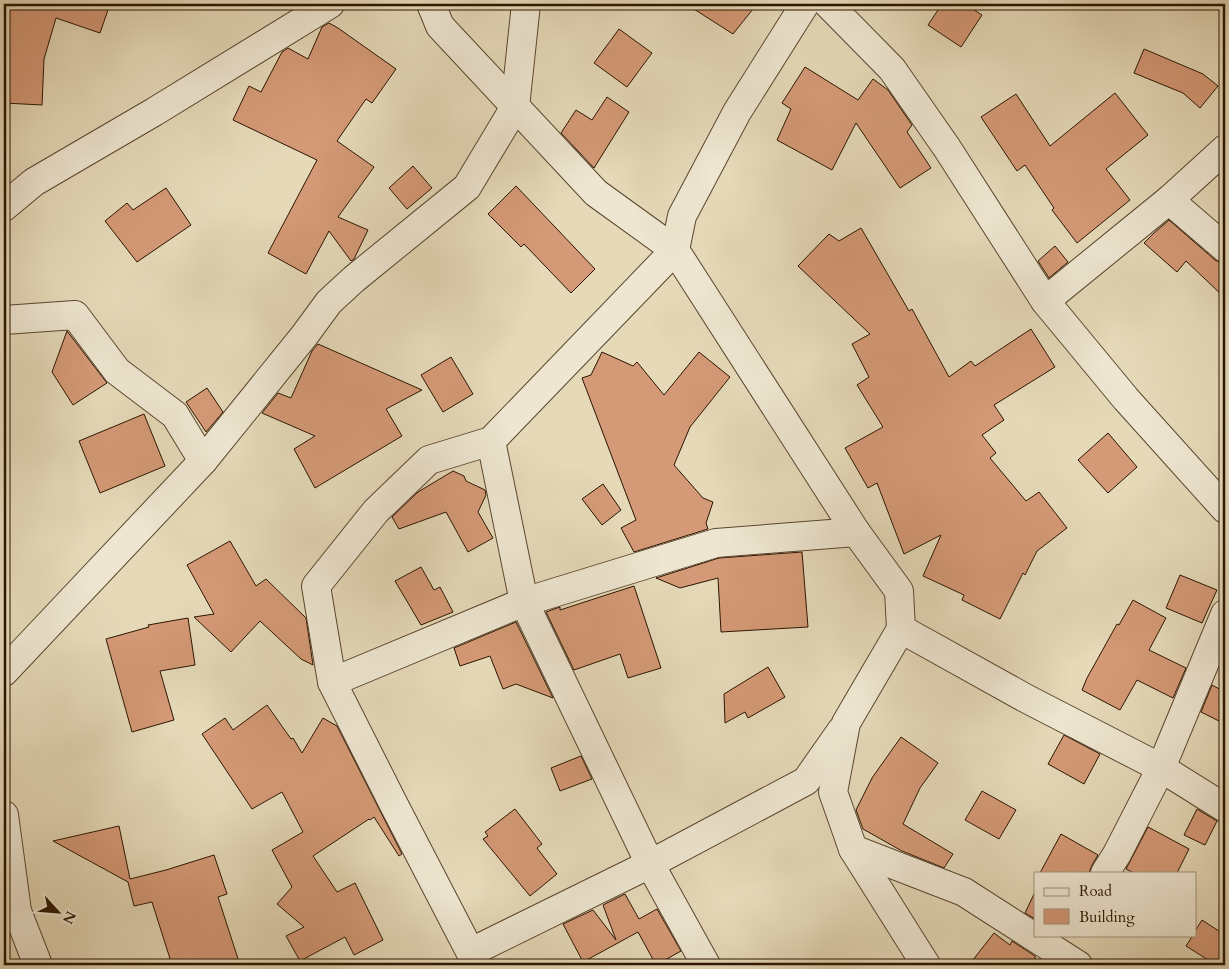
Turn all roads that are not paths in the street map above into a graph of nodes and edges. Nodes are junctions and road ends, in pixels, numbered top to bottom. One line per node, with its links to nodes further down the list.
1 (330, 4): 9 (street)
2 (431, 4): 6 (street)
3 (526, 4): 6 (street)
4 (804, 4): 11 (street)
5 (828, 4): 12 (street)
6 (515, 107): 11 (street); 15 (street)
7 (1225, 149): 8 (street)
8 (1170, 200): 10 (street); 12 (street)
9 (4, 206)
10 (1225, 248)
11 (675, 250): 14 (street); 17 (street)
12 (1045, 300): 16 (street)
13 (4, 320): 15 (street)
14 (491, 441): 18 (street); 22 (street)
15 (203, 461): 21 (street)
16 (1225, 509)
17 (856, 532): 18 (street); 20 (street)
18 (524, 602): 22 (street); 28 (street)
19 (1225, 614): 24 (street)
20 (901, 629): 23 (street); 24 (street)
21 (4, 672)
22 (332, 682): 33 (street)
23 (846, 724): 27 (street); 28 (street)
24 (1161, 768): 25 (street); 29 (street)
25 (1225, 808)
26 (4, 815): 34 (street)
27 (853, 849): 30 (street); 36 (street)
28 (650, 864): 33 (street); 35 (street)
29 (1106, 872)
30 (1034, 929)
31 (1048, 936): 32 (street)
32 (1059, 942): 37 (street)
33 (474, 958)
34 (38, 965)
35 (706, 965)
36 (926, 965)
37 (1078, 965)

